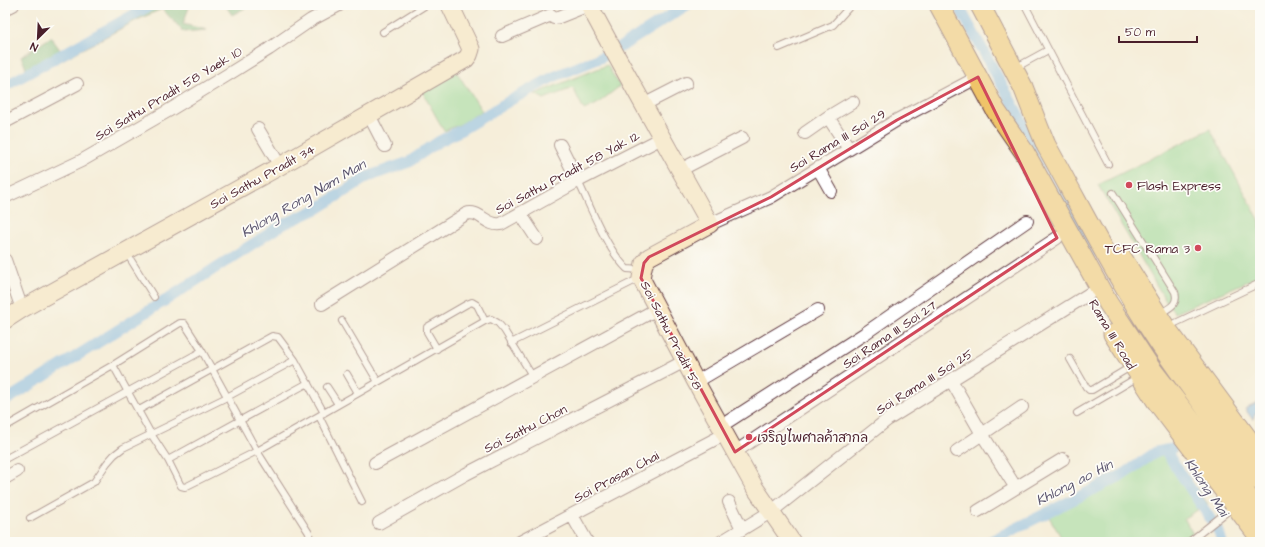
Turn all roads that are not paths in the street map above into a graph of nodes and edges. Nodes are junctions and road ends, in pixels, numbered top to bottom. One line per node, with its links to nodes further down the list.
1 (13, 5): 10 (street)
2 (339, 5): 40 (street, Soi Sathu Pradit 58 Yaek 10)
3 (426, 5): 11 (lane)
4 (450, 5): 23 (street, Soi Sathu Pradit 34)
5 (589, 5): 12 (street); 21 (street)
6 (851, 5): 13 (lane)
7 (938, 5): 16 (main road, Rama III Road)
8 (980, 5): 15 (main road)
9 (1025, 5): 14 (lane)
10 (5, 10)
11 (383, 32)
12 (502, 36)
13 (779, 48)
14 (1048, 50): 15 (lane); 33 (lane)
15 (1014, 68): 19 (main road)
16 (978, 78): 22 (main road, Rama III Road); 32 (street, Soi Rama III Soi 29)
17 (686, 83): 21 (street)
18 (77, 84): 25 (street)
19 (1023, 87): 59 (main road); 99 (main road)
20 (853, 102): 24 (street)
21 (643, 105): 28 (street)
22 (996, 111): 44 (main road, Rama III Road); 105 (main road, Rama III Road)
23 (369, 115): 31 (street); 34 (street, Soi Sathu Pradit 34)
24 (828, 117): 27 (street); 32 (street)
25 (5, 122)
26 (258, 129): 34 (street)
27 (805, 133)
28 (662, 138): 36 (street); 37 (street, Soi Sathu Pradit 58 Yak 12)
29 (742, 138): 36 (street)
30 (560, 145): 37 (street)
31 (385, 146)
32 (849, 149): 35 (street, Soi Rama III Soi 29)
33 (1108, 164)
34 (280, 166): 46 (street, Soi Sathu Pradit 34)
35 (818, 168): 38 (street); 43 (street, Soi Rama III Soi 29)
36 (680, 170): 43 (street)
37 (578, 181): 41 (street, Soi Sathu Pradit 58 Yak 12); 48 (lane)
38 (831, 191)
39 (1113, 193): 59 (lane)
40 (5, 197)
41 (520, 213): 45 (street); 52 (street, Soi Sathu Pradit 58 Yak 12)
42 (1027, 222): 86 (street, Soi Prasan Chai)
43 (710, 224): 48 (street, Soi Sathu Pradit 58)
44 (1057, 238): 50 (main road, Rama III Road); 91 (street, Soi Rama III Soi 27)
45 (537, 239)
46 (126, 252): 51 (lane); 53 (street, Soi Sathu Pradit 34)
47 (5, 260): 53 (street)
48 (642, 274): 54 (street, Soi Sathu Pradit 58); 60 (lane)
49 (1260, 283): 59 (lane)
50 (1089, 294): 68 (main road, Rama III Road); 71 (street, Soi Rama III Soi 25)
51 (154, 297)
52 (322, 304)
53 (22, 309): 56 (street, Soi Sathu Pradit 34)
54 (657, 309): 65 (street, Soi Sathu Pradit 58); 70 (street)
55 (818, 310): 73 (street)
56 (5, 320)
57 (342, 321): 72 (lane)
58 (485, 321): 60 (lane); 61 (lane); 61 (lane)
59 (1162, 321): 92 (main road)
60 (511, 343): 70 (lane)
61 (437, 348): 72 (lane)
62 (202, 351): 66 (lane); 67 (lane); 76 (lane)
63 (1070, 359): 68 (lane)
64 (295, 360): 67 (lane); 74 (lane); 78 (lane)
65 (685, 361): 73 (street, Soi Sathu Pradit 58); 108 (street, Soi Sathu Chon)
66 (113, 365): 76 (lane); 85 (lane)
67 (212, 369): 78 (lane); 81 (lane)
68 (1136, 371): 82 (lane); 105 (main road, Rama III Road)
69 (347, 374): 77 (lane)
70 (533, 377): 96 (street)
71 (951, 380): 88 (street); 103 (street, Soi Rama III Soi 25)
72 (378, 382): 77 (lane)
73 (696, 382): 86 (street, Soi Sathu Pradit 58)
74 (308, 383): 83 (lane); 84 (lane)
75 (327, 387): 79 (lane)
76 (128, 391): 81 (lane); 93 (lane)
77 (358, 393): 79 (lane)
78 (227, 397): 84 (lane); 87 (lane)
79 (338, 404): 83 (lane)
80 (1022, 407): 88 (street)
81 (139, 410): 87 (lane)
82 (1077, 413)
83 (322, 414): 89 (lane); 101 (lane)
84 (241, 420): 89 (lane); 95 (lane)
85 (5, 427)
86 (723, 430): 91 (street, Soi Sathu Pradit 58); 106 (street, Soi Prasan Chai)
87 (151, 434): 95 (lane); 107 (lane)
88 (982, 434): 90 (street); 100 (street)
89 (257, 451): 95 (lane); 112 (lane)
90 (957, 451)
91 (735, 452): 103 (street, Soi Sathu Pradit 58)
92 (1260, 455)
93 (5, 459)
94 (1063, 459): 100 (street)
95 (168, 460)
96 (375, 463)
97 (17, 471): 98 (street)
98 (5, 478)
99 (1260, 481)
100 (1016, 488): 104 (street)
101 (362, 502)
102 (729, 502): 109 (street)
103 (772, 511): 109 (street, Soi Rama III Soi 25); 116 (street, Soi Sathu Pradit 58)
104 (978, 511)
105 (1245, 514): 110 (main road, Rama III Road); 111 (lane)
106 (572, 515): 113 (street, Soi Prasan Chai); 114 (street)
107 (30, 518)
108 (379, 523)
109 (742, 529): 115 (street, Soi Rama III Soi 25)
110 (1260, 538)
111 (1193, 540)
112 (310, 542)
113 (520, 542)
114 (587, 542)
115 (720, 542)
116 (792, 542)

